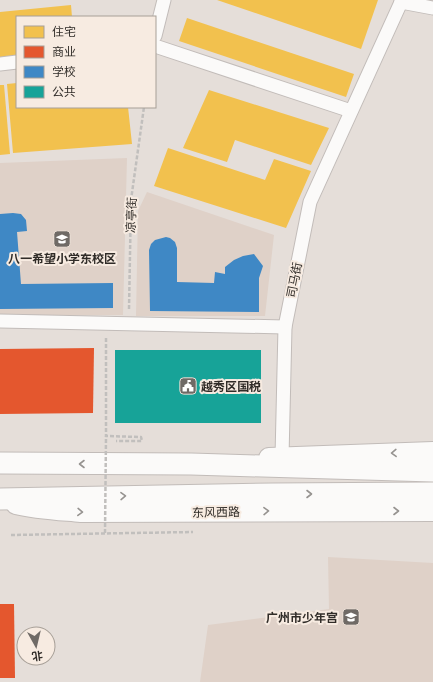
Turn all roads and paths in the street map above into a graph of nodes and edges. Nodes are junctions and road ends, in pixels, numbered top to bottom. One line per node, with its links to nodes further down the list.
1 (164, 0): 4 (street)
2 (401, 1): 3 (street); 9 (street, 司马街)
3 (433, 8)
4 (156, 32)
5 (156, 46): 9 (street)
6 (16, 62): 7 (street)
7 (0, 64)
8 (144, 108): 12 (path, 凉亭街)
9 (351, 111): 13 (street, 司马街)
10 (0, 321): 11 (street)
11 (106, 323): 12 (street); 14 (path)
12 (128, 324): 13 (street)
13 (285, 326): 17 (street, 司马街)
14 (106, 436): 15 (path); 25 (path, bridge)
15 (116, 441)
16 (433, 452): 17 (main road, one-way to 17)
17 (282, 457): 19 (main road)
18 (0, 464): 19 (highway, one-way to 18)
19 (191, 464): 20 (highway)
20 (433, 471)
21 (433, 493): 22 (highway, 东风西路, one-way to 21)
22 (0, 500): 23 (main road, 东风西路, one-way to 23)
23 (433, 511)
24 (193, 532): 25 (path)
25 (105, 533): 26 (path)
26 (11, 535)

